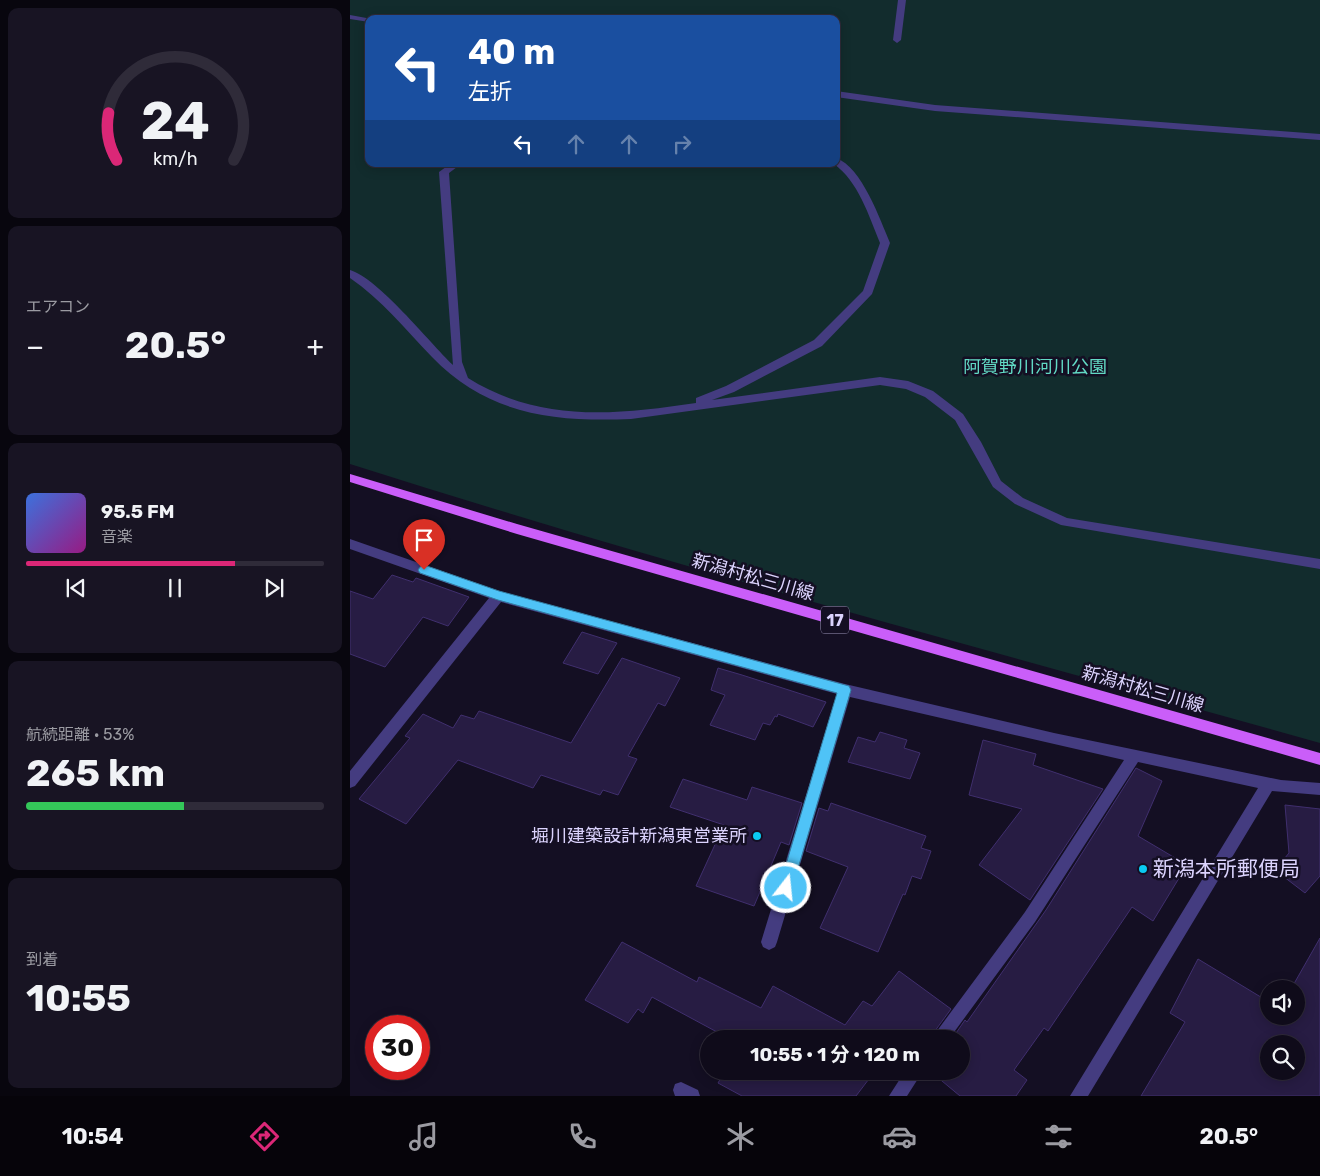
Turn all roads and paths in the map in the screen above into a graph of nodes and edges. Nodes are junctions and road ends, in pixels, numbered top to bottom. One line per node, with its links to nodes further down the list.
1 (902, 0): 4 (street)
2 (350, 17): 3 (street)
3 (365, 19)
4 (897, 40)
5 (840, 95): 6 (street)
6 (1320, 138)
7 (840, 162): 11 (street)
8 (452, 167): 10 (street)
9 (350, 273): 10 (street)
10 (465, 381): 11 (street)
11 (679, 409): 14 (street)
12 (350, 478): 18 (main road, 新潟村松三川線 / 17)
13 (350, 544): 15 (street)
14 (1320, 564)
15 (498, 596): 16 (street); 19 (street)
16 (845, 690): 17 (street); 22 (street)
17 (1134, 756): 20 (street); 23 (street)
18 (1320, 759)
19 (350, 782)
20 (1269, 783): 21 (street); 26 (street)
21 (1320, 789)
22 (770, 942)
23 (946, 1030)
24 (909, 1080): 25 (street)
25 (897, 1096)
26 (1078, 1096)

